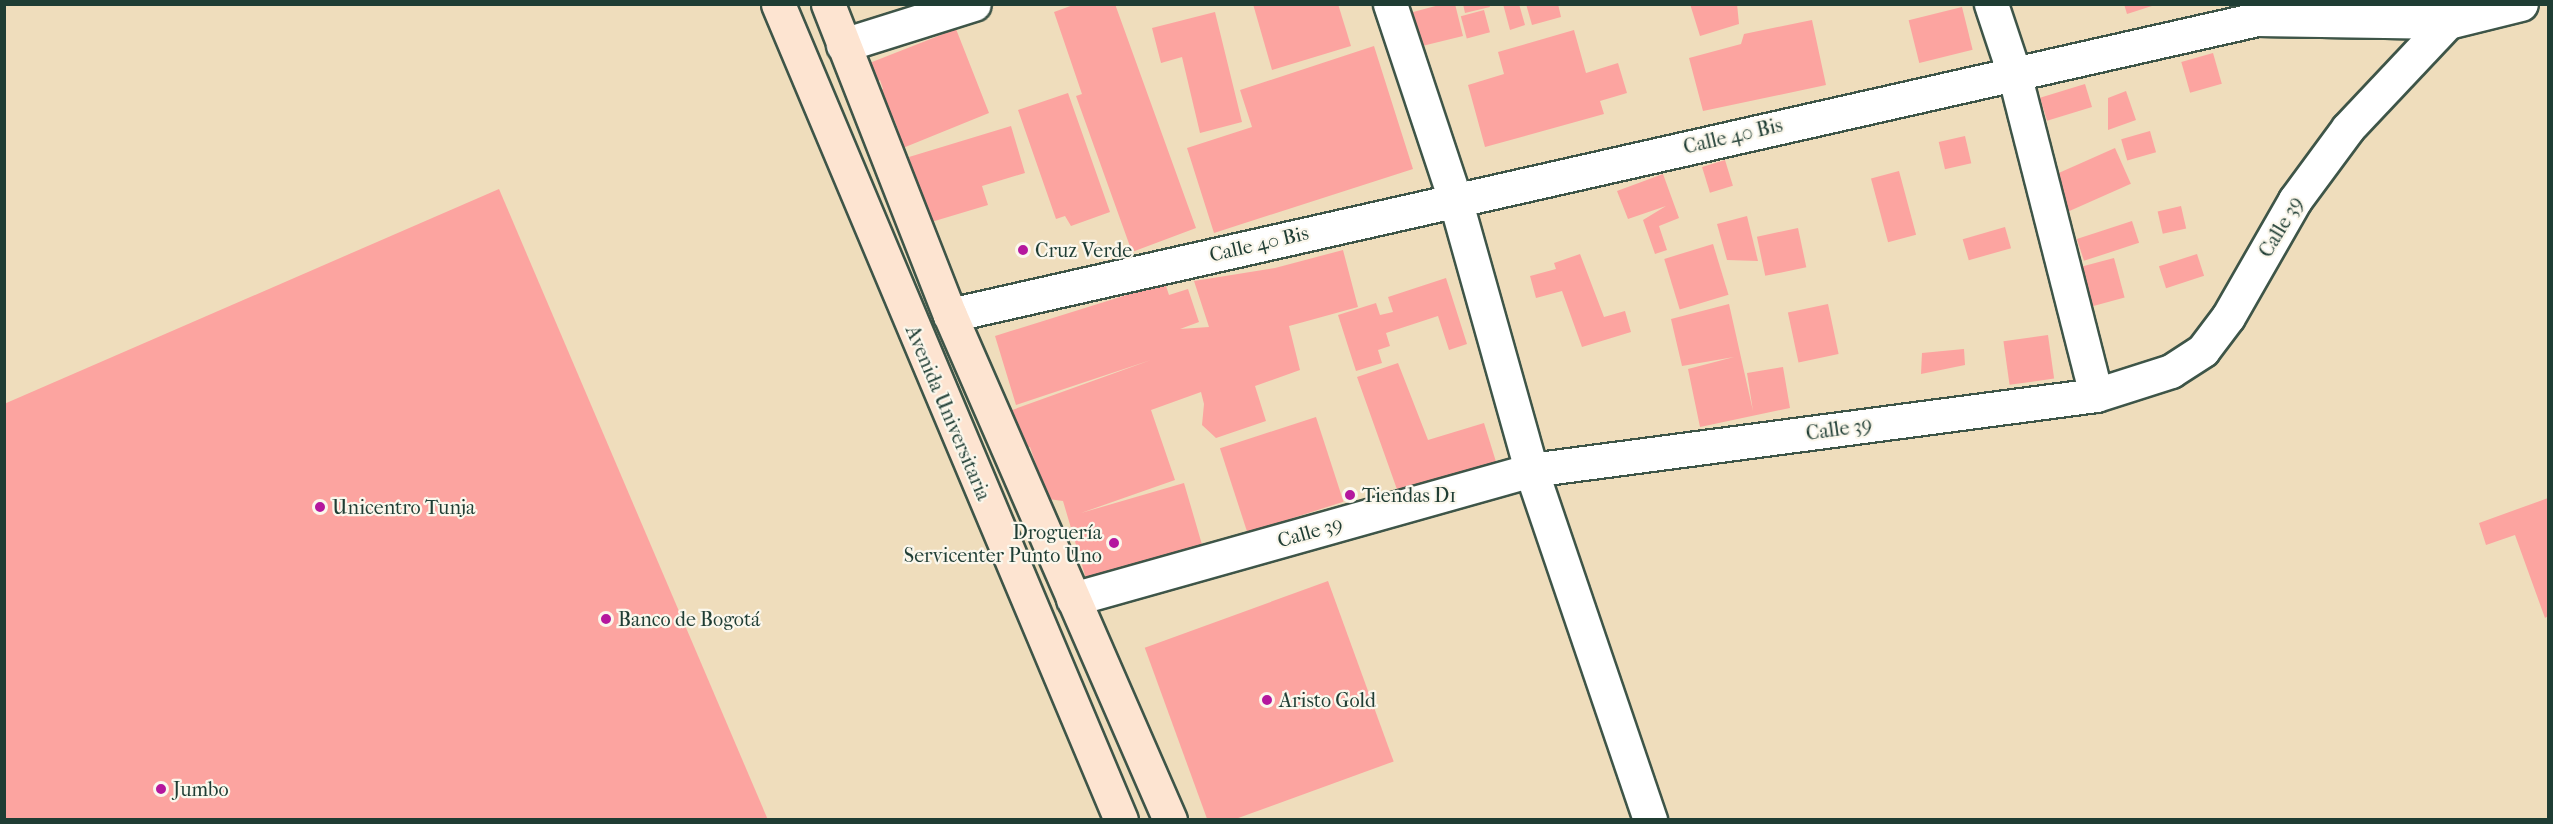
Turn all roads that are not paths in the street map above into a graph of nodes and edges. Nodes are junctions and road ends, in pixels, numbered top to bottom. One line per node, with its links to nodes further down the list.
1 (778, 4): 15 (main road, Avenida Universitaria)
2 (828, 4): 8 (main road, Avenida Universitaria)
3 (974, 4): 8 (street)
4 (1390, 4): 10 (street)
5 (1991, 4): 9 (street)
6 (2521, 4): 7 (street, Calle 40 Bis)
7 (2448, 22): 9 (street, Calle 40 Bis); 12 (street, Calle 39)
8 (843, 45): 11 (main road, Avenida Universitaria)
9 (2014, 73): 10 (street, Calle 40 Bis); 12 (street)
10 (1455, 199): 11 (street, Calle 40 Bis); 13 (street)
11 (950, 315): 14 (main road, Avenida Universitaria)
12 (2096, 394): 13 (street, Calle 39)
13 (1531, 470): 14 (street, Calle 39); 17 (street)
14 (1073, 599): 16 (main road, Avenida Universitaria)
15 (1121, 819)
16 (1170, 819)
17 (1650, 819)

